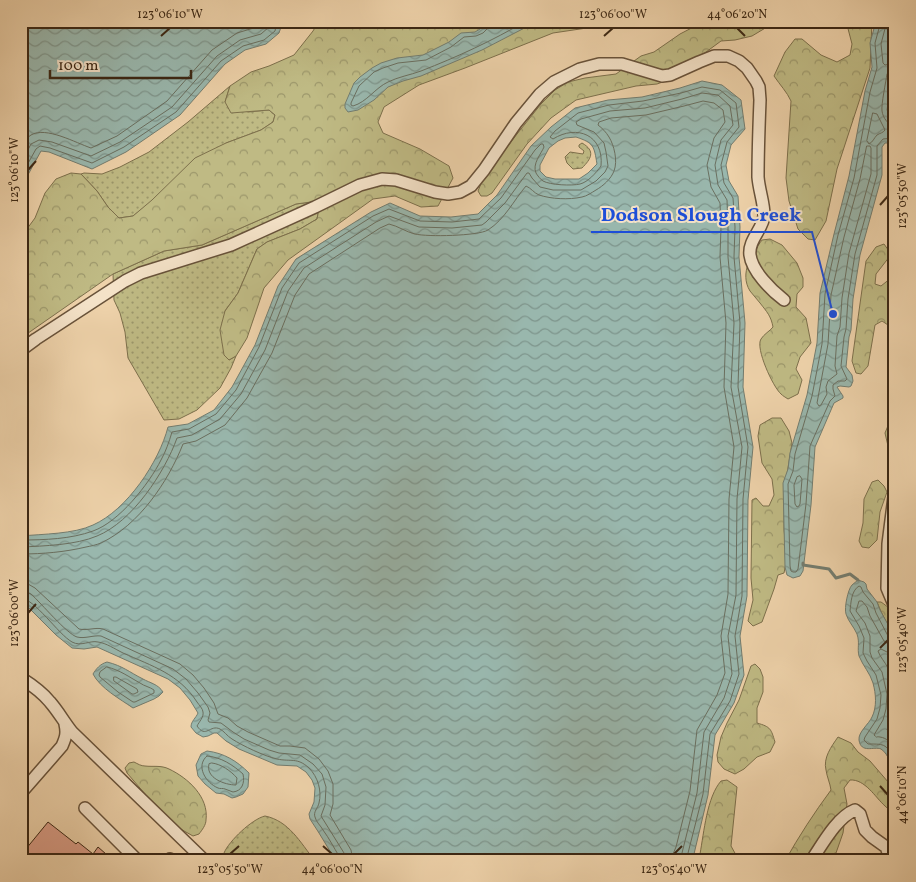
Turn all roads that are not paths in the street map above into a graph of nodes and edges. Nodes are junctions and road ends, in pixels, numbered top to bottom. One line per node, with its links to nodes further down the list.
1 (784, 300): 2 (street)
2 (21, 350)
3 (895, 489): 4 (street)
4 (891, 580): 5 (street)
5 (895, 607)
6 (23, 683): 7 (street)
7 (65, 724): 8 (street); 11 (street)
8 (21, 793)
9 (85, 808): 10 (street)
10 (138, 861)
11 (205, 861)
12 (811, 861): 13 (street)
13 (891, 861)

